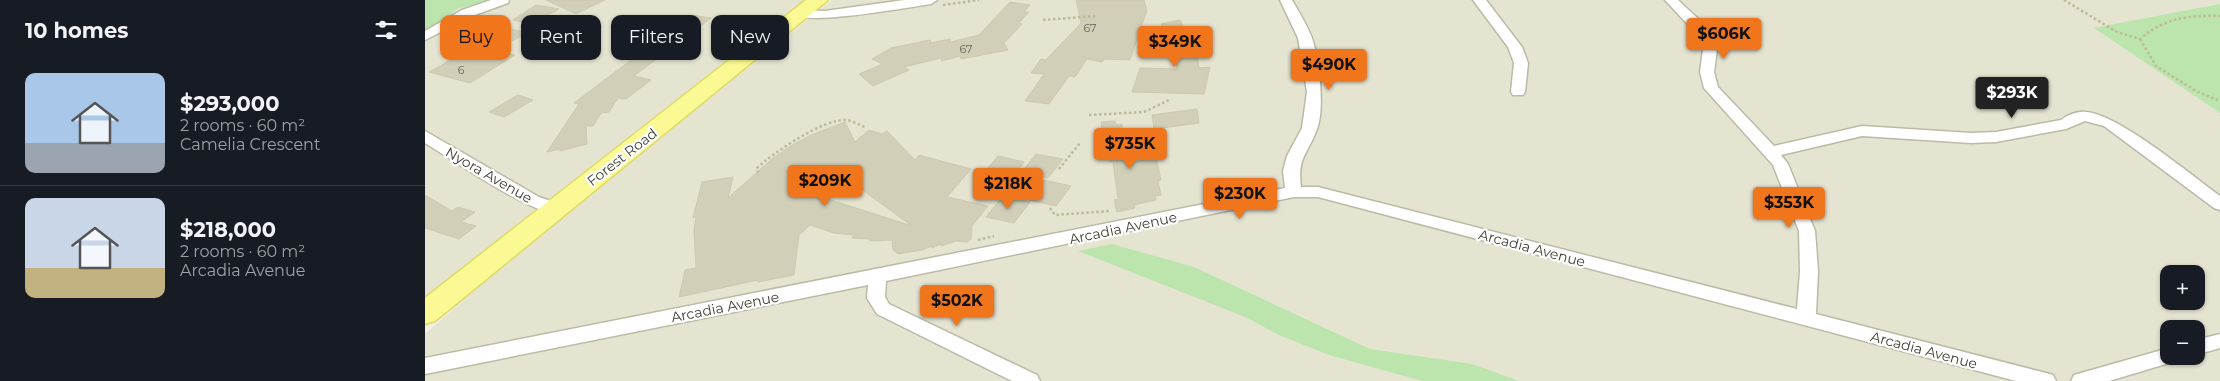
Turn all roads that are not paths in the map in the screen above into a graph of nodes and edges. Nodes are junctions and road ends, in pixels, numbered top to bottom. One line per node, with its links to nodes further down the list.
1 (503, 0): 7 (street)
2 (931, 0): 6 (street)
3 (1286, 0): 11 (street)
4 (1479, 0): 8 (street)
5 (1671, 0): 10 (street)
6 (810, 7): 13 (main road, Forest Road)
7 (425, 36)
8 (1518, 92)
9 (425, 136): 13 (street, Nyora Avenue)
10 (1771, 152): 12 (street); 16 (street)
11 (1294, 192): 14 (street, Arcadia Avenue); 16 (street, Arcadia Avenue)
12 (2220, 204)
13 (556, 209): 15 (main road, Forest Road)
14 (877, 277): 20 (street, Arcadia Avenue); 21 (street)
15 (425, 313)
16 (1806, 320): 22 (street, Arcadia Avenue)
17 (2220, 341): 18 (street)
18 (2205, 345)
19 (2160, 359): 23 (street)
20 (425, 366)
21 (1030, 381)
22 (2046, 381)
23 (2081, 381)

